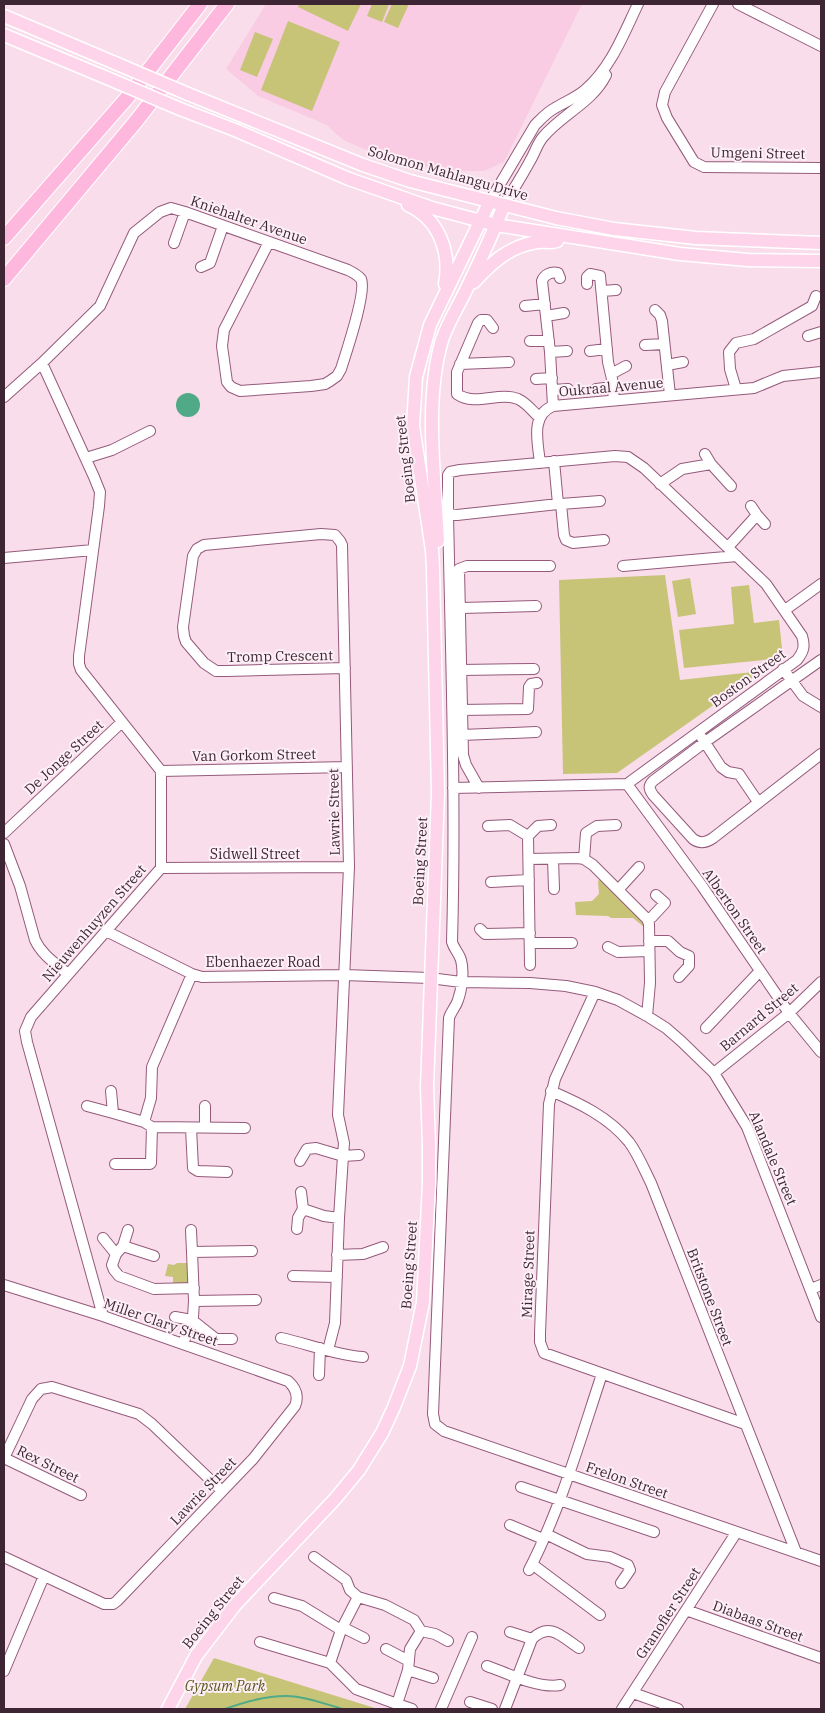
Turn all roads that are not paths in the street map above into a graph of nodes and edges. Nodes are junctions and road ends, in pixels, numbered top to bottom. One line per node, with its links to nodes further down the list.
1 (200, 4): 18 (highway)
2 (227, 4): 25 (highway)
3 (638, 4): 12 (street, Boeing Street)
4 (645, 4): 13 (street, Boeing Street)
5 (712, 4): 10 (street, Umgeni Street)
6 (738, 4): 9 (street)
7 (4, 16): 12 (main road, Solomon Mahlangu Drive, bridge)
8 (4, 35): 11 (main road, bridge)
9 (821, 46)
10 (821, 168)
11 (349, 179): 15 (main road); 32 (main road)
12 (490, 201): 13 (main road, Solomon Mahlangu Drive); 15 (main road, Boeing Street)
13 (504, 205): 16 (main road, Boeing Street); 22 (main road, Solomon Mahlangu Drive)
14 (185, 212): 17 (street, Kniehalter Avenue); 20 (street); 51 (street, Kniehalter Avenue)
15 (480, 221): 16 (main road); 32 (main road, Boeing Street)
16 (496, 225): 19 (main road); 28 (main road, Boeing Street)
17 (224, 226): 21 (street, Kniehalter Avenue); 24 (street)
18 (4, 238)
19 (573, 238): 23 (main road); 28 (main road)
20 (174, 242)
21 (269, 242): 21 (street, Kniehalter Avenue)
22 (821, 243)
23 (821, 261)
24 (201, 267)
25 (4, 278)
26 (560, 278): 33 (street)
27 (587, 284): 30 (street)
28 (468, 286): 146 (main road, Boeing Street)
29 (616, 290): 30 (street)
30 (602, 291): 45 (street)
31 (816, 296): 62 (street)
32 (442, 299): 146 (main road, Boeing Street)
33 (544, 304): 34 (street); 37 (street)
34 (525, 306)
35 (655, 310): 43 (street)
36 (564, 313): 37 (street)
37 (546, 316): 41 (street)
38 (493, 328): 52 (street)
39 (821, 332): 40 (street)
40 (808, 336)
41 (548, 340): 42 (street); 48 (street)
42 (530, 341)
43 (664, 344): 44 (street); 53 (street)
44 (645, 345)
45 (607, 349): 47 (street); 56 (street)
46 (567, 350): 48 (street)
47 (590, 351)
48 (550, 352): 57 (street)
49 (509, 362): 52 (street)
50 (682, 362): 53 (street)
51 (42, 363): 65 (street, Kniehalter Avenue); 71 (street)
52 (460, 364): 68 (street)
53 (667, 365): 64 (street)
54 (626, 366): 56 (street)
55 (821, 372): 62 (street, Oukraal Avenue)
56 (611, 374): 59 (street)
57 (552, 378): 58 (street); 63 (street)
58 (536, 379)
59 (613, 387): 61 (street); 66 (street)
60 (568, 389): 63 (street)
61 (596, 389)
62 (736, 389): 64 (street, Oukraal Avenue)
63 (553, 390): 67 (street)
64 (670, 396): 66 (street, Oukraal Avenue)
65 (4, 398)
66 (614, 400): 67 (street, Oukraal Avenue)
67 (553, 406): 68 (street, Oukraal Avenue)
68 (539, 417): 73 (street)
69 (150, 431): 71 (street)
70 (705, 454): 74 (street)
71 (86, 458): 86 (street)
72 (554, 461): 73 (street, Boston Street); 75 (street, Boston Street); 78 (street)
73 (540, 463): 80 (street, Boston Street)
74 (711, 464): 75 (street); 76 (street)
75 (660, 484): 85 (street, Boston Street)
76 (731, 486)
77 (600, 501): 78 (street)
78 (559, 504): 80 (street); 84 (street)
79 (751, 506): 81 (street)
80 (448, 514): 113 (street)
81 (757, 515): 82 (street); 85 (street)
82 (765, 524)
83 (299, 536): 96 (street, Lawrie Street); 96 (street, Tromp Crescent)
84 (604, 540)
85 (728, 547): 87 (street, Boston Street)
86 (93, 550): 88 (street); 104 (street)
87 (737, 556): 90 (street); 94 (street, Boston Street)
88 (4, 558)
89 (550, 566): 93 (street)
90 (623, 566)
91 (821, 584): 94 (street)
92 (536, 606): 93 (street)
93 (461, 608): 99 (street)
94 (785, 610): 98 (street, Boston Street)
95 (821, 660): 100 (street)
96 (346, 668): 110 (street, Lawrie Street)
97 (534, 669): 99 (street)
98 (783, 669): 100 (street); 106 (street, Boston Street)
99 (461, 670): 103 (street)
100 (793, 681): 102 (street); 108 (street)
101 (537, 683): 103 (street)
102 (821, 707)
103 (461, 710): 107 (street)
104 (122, 722): 111 (street); 119 (street, De Jonge Street)
105 (536, 732): 107 (street)
106 (696, 732): 108 (street); 112 (street, Boston Street)
107 (462, 735): 114 (street)
108 (705, 742): 115 (street); 115 (street)
109 (821, 754): 115 (street)
110 (347, 766): 111 (street, Van Gorkom Street); 125 (street, Lawrie Street)
111 (161, 771): 127 (street, Nieuwenhuyzen Street)
112 (627, 784): 114 (street); 141 (street, Alberton Street)
113 (452, 788): 114 (street); 147 (street)
114 (479, 788)
115 (758, 802)
116 (551, 825): 120 (street)
117 (616, 825): 124 (street)
118 (488, 826): 120 (street)
119 (4, 833)
120 (528, 836): 122 (street)
121 (4, 844): 142 (street)
122 (529, 859): 123 (street); 128 (street)
123 (553, 859): 124 (street); 130 (street)
124 (584, 859): 131 (street)
125 (348, 867): 127 (street, Sidwell Street); 144 (street, Lawrie Street)
126 (639, 867): 131 (street)
127 (162, 868): 135 (street, Nieuwenhuyzen Street)
128 (529, 880): 129 (street); 136 (street)
129 (491, 882)
130 (554, 888)
131 (618, 890): 133 (street)
132 (656, 895): 133 (street)
133 (647, 919): 138 (street)
134 (480, 929): 136 (street)
135 (106, 931): 142 (street, Nieuwenhuyzen Street); 143 (street, Ebenhaezer Road)
136 (530, 938): 137 (street); 140 (street)
137 (572, 943)
138 (649, 946): 139 (street); 145 (street); 151 (street)
139 (608, 947)
140 (530, 965)
141 (760, 971): 150 (street, Alberton Street); 152 (street)
142 (68, 974): 190 (street, Nieuwenhuyzen Street)
143 (192, 974): 144 (street, Ebenhaezer Road); 160 (street)
144 (344, 975): 146 (street, Ebenhaezer Road); 164 (street, Lawrie Street)
145 (679, 977)
146 (434, 978): 147 (street, Alandale Street); 244 (main road, Boeing Street); 245 (main road, Boeing Street)
147 (461, 982): 149 (street, Alandale Street); 204 (street, Frelon Street)
148 (821, 982): 150 (street, Barnard Street)
149 (595, 992): 151 (street, Alandale Street); 156 (street, Mirage Street)
150 (789, 1013): 153 (street, Alberton Street); 154 (street, Barnard Street)
151 (647, 1016): 154 (street, Alandale Street)
152 (706, 1028)
153 (821, 1052)
154 (714, 1073): 187 (street, Alandale Street)
155 (111, 1091): 159 (street)
156 (552, 1091): 199 (street, Mirage Street); 202 (street, Britstone Street)
157 (87, 1106): 159 (street)
158 (205, 1106): 162 (street)
159 (113, 1113): 160 (street)
160 (148, 1124): 161 (street); 167 (street)
161 (191, 1128): 162 (street); 168 (street)
162 (205, 1128): 163 (street)
163 (244, 1128)
164 (343, 1156): 165 (street); 166 (street); 171 (street, Lawrie Street)
165 (359, 1156)
166 (300, 1161)
167 (115, 1164)
168 (227, 1172)
169 (301, 1192): 170 (street)
170 (303, 1209): 171 (street); 172 (street)
171 (339, 1218): 180 (street, Lawrie Street)
172 (297, 1229)
173 (128, 1230): 177 (street)
174 (191, 1230): 179 (street)
175 (103, 1238): 177 (street)
176 (383, 1247): 180 (street)
177 (120, 1250): 181 (street); 186 (street)
178 (252, 1251): 179 (street)
179 (192, 1252): 186 (street)
180 (338, 1255): 183 (street, Lawrie Street)
181 (154, 1256)
182 (293, 1276): 183 (street)
183 (337, 1278): 197 (street, Lawrie Street)
184 (4, 1285): 190 (street, Miller Clary Street)
185 (821, 1285): 187 (street)
186 (194, 1288): 189 (street)
187 (810, 1289): 191 (street, Alandale Street)
188 (256, 1300): 189 (street)
189 (194, 1301): 193 (street)
190 (103, 1316): 196 (street, Miller Clary Street)
191 (821, 1316)
192 (175, 1317): 193 (street)
193 (192, 1320): 195 (street); 196 (street)
194 (281, 1338): 197 (street)
195 (232, 1339)
196 (183, 1344): 201 (street, Miller Clary Street)
197 (324, 1349): 198 (street); 200 (street, Lawrie Street)
198 (363, 1357)
199 (602, 1374): 202 (street, Mirage Street); 204 (street)
200 (319, 1375)
201 (297, 1400): 206 (street, Lawrie Street)
202 (745, 1424): 213 (street, Britstone Street)
203 (4, 1458): 206 (street); 207 (street, Rex Street)
204 (569, 1475): 208 (street); 211 (street, Frelon Street)
205 (521, 1487): 208 (street)
206 (222, 1491): 217 (street, Lawrie Street)
207 (81, 1495)
208 (560, 1500): 210 (street); 212 (street)
209 (510, 1525): 212 (street)
210 (654, 1532)
211 (736, 1533): 213 (street, Frelon Street); 221 (street, Granofier Street)
212 (545, 1536): 218 (street); 222 (street)
213 (796, 1552): 216 (street, Frelon Street)
214 (4, 1557): 217 (street)
215 (314, 1557): 219 (street)
216 (821, 1561)
217 (44, 1576): 237 (street)
218 (621, 1583)
219 (358, 1597): 223 (street); 224 (street)
220 (274, 1598): 223 (street)
221 (686, 1610): 233 (street, Diabaas Street); 241 (street, Granofier Street)
222 (600, 1615)
223 (341, 1628): 227 (street); 234 (street)
224 (420, 1630): 229 (street); 235 (street)
225 (510, 1632): 228 (street)
226 (472, 1637): 247 (street)
227 (364, 1638)
228 (532, 1639): 231 (street); 238 (street)
229 (448, 1641)
230 (260, 1642): 234 (street)
231 (578, 1648)
232 (386, 1649): 235 (street)
233 (821, 1658)
234 (330, 1663): 243 (street)
235 (408, 1666): 239 (street); 243 (street)
236 (487, 1666): 238 (street)
237 (4, 1669)
238 (516, 1677): 240 (street); 249 (street)
239 (433, 1678)
240 (560, 1685)
241 (633, 1693): 250 (street, Granofier Street); 251 (street)
242 (470, 1702): 248 (street)
243 (398, 1704): 246 (street)
244 (168, 1709)
245 (174, 1709)
246 (412, 1709)
247 (441, 1709)
248 (492, 1709)
249 (505, 1709)
250 (622, 1709)
251 (678, 1709)

